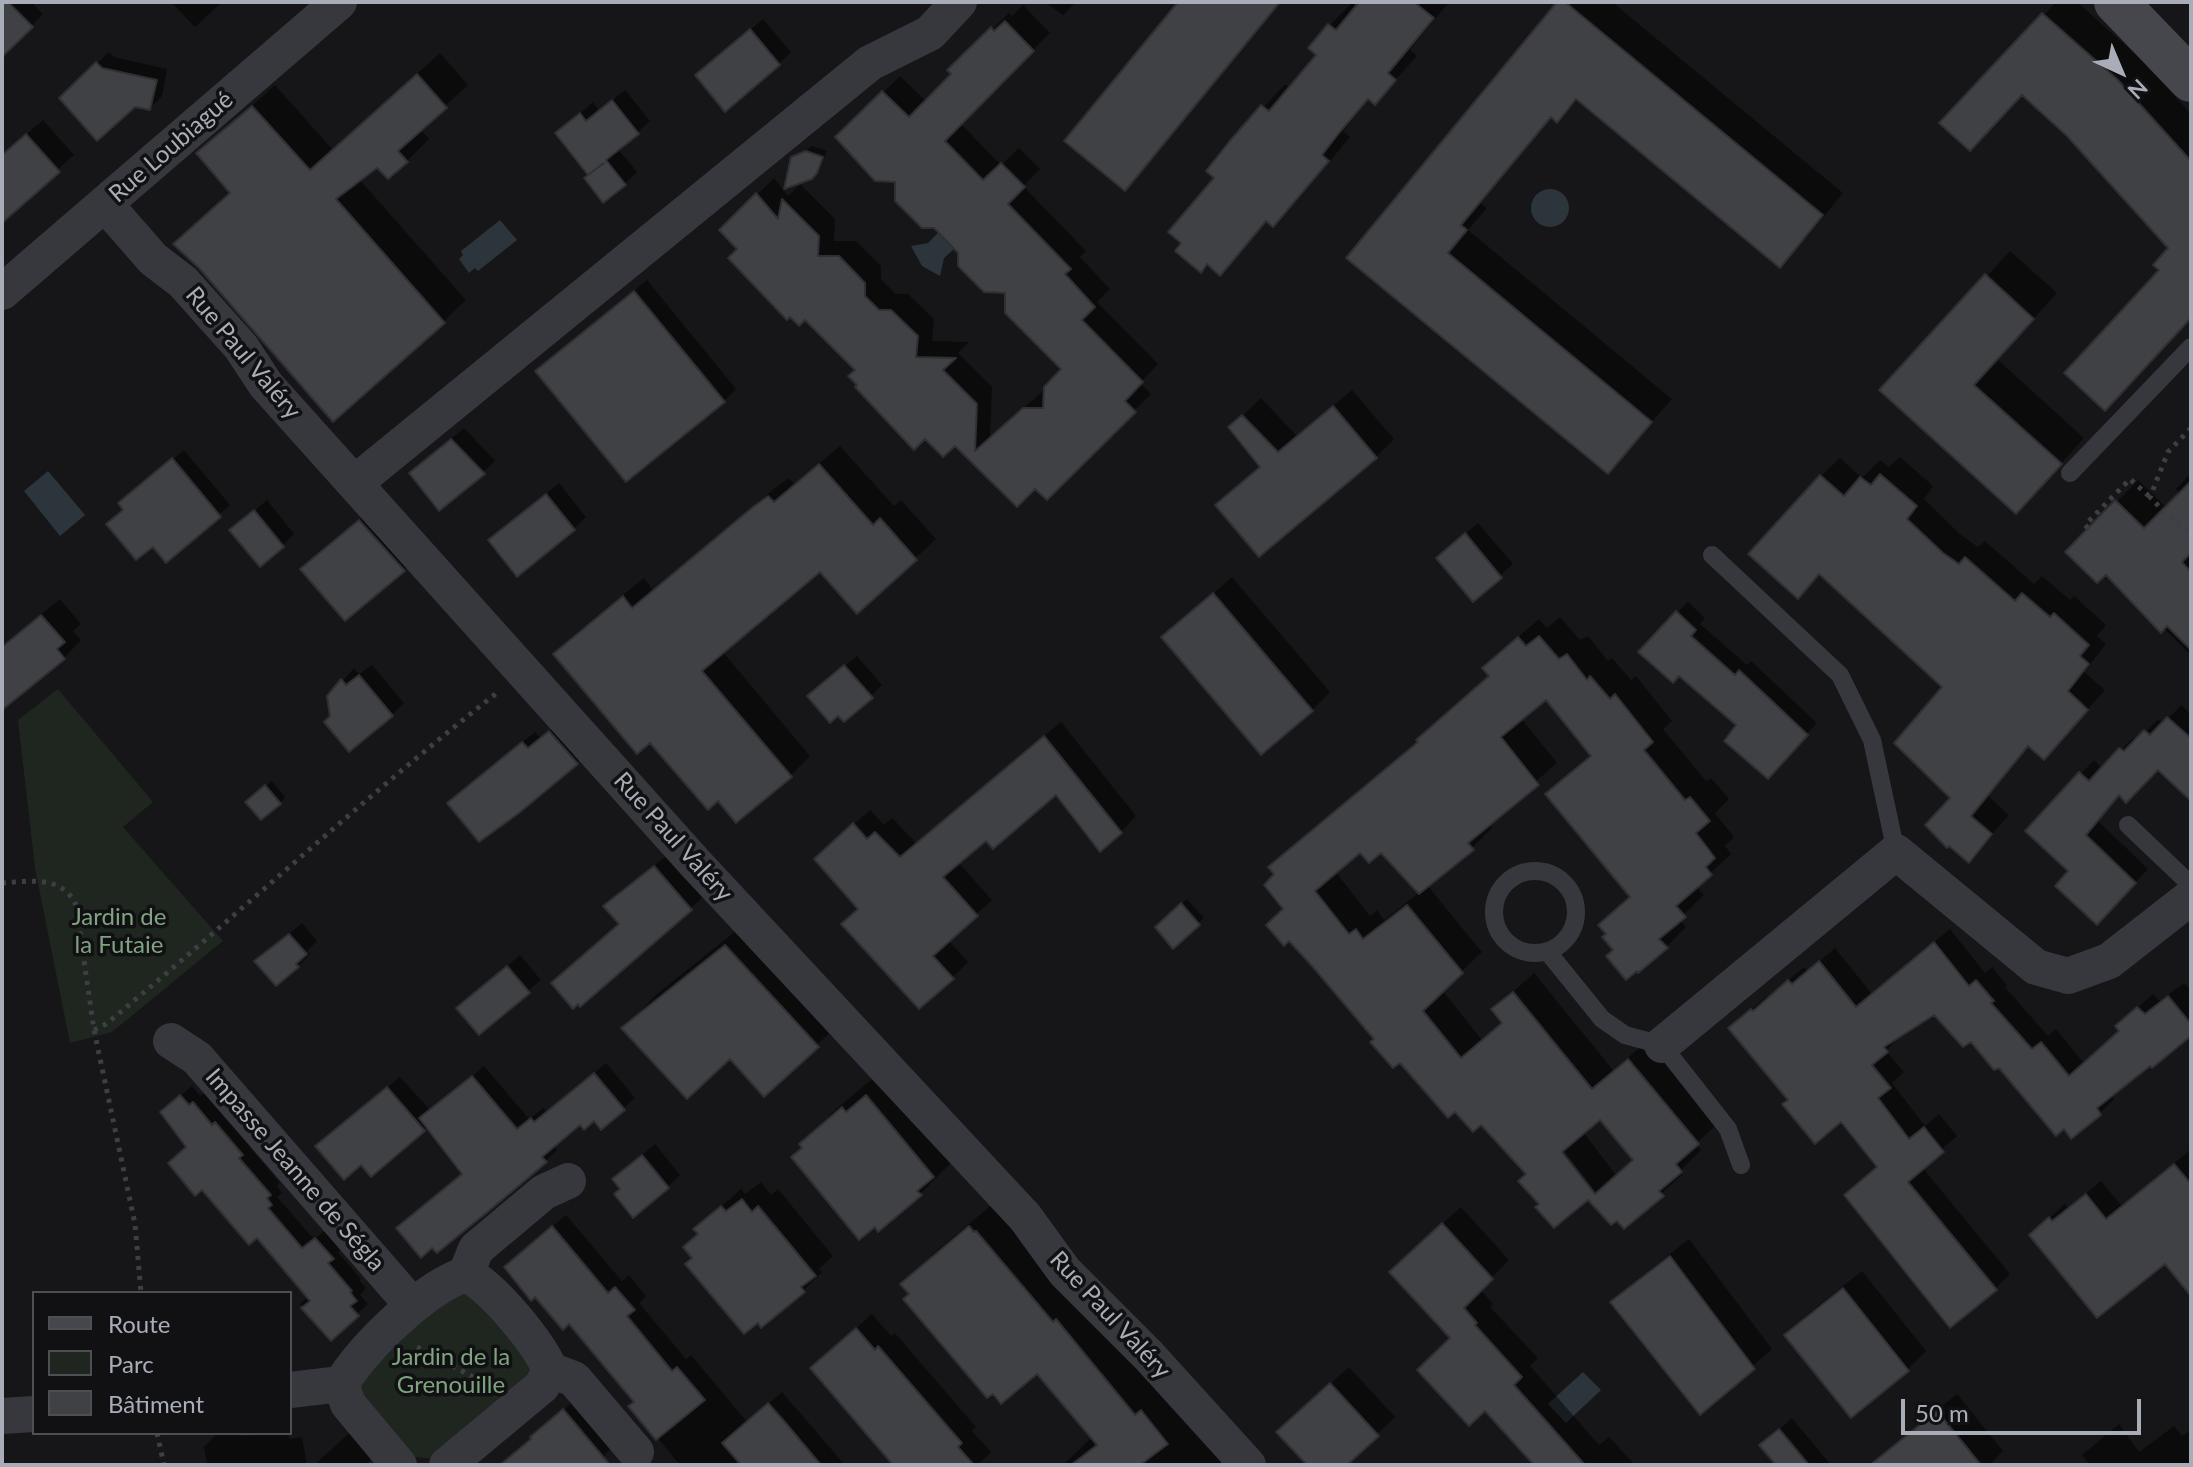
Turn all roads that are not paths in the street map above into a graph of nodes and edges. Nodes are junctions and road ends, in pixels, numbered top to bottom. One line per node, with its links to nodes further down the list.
1 (339, 2): 5 (street, Rue Loubiagué)
2 (959, 2): 9 (street)
3 (2116, 2): 4 (street)
4 (2191, 80)
5 (105, 204): 6 (street, Rue Loubiagué); 9 (street, Rue Paul Valéry)
6 (2, 292)
7 (2191, 347): 8 (lane)
8 (2070, 473)
9 (356, 482): 30 (street, Rue Paul Valéry)
10 (1712, 555): 12 (lane)
11 (2128, 825): 13 (lane)
12 (1896, 852): 14 (street); 17 (street)
13 (2191, 885)
14 (2191, 897)
15 (1547, 951): 15 (lane); 17 (lane)
16 (171, 1041): 21 (street, Impasse Jeanne de Ségla)
17 (1662, 1045): 18 (lane)
18 (1741, 1165)
19 (568, 1181): 20 (street)
20 (466, 1274): 21 (street); 22 (street)
21 (402, 1317): 23 (street)
22 (550, 1370): 27 (street); 29 (street)
23 (341, 1384): 24 (street); 28 (street)
24 (292, 1390)
25 (32, 1414): 26 (street)
26 (2, 1416)
27 (636, 1452)
28 (399, 1465)
29 (447, 1465)
30 (1248, 1465)

